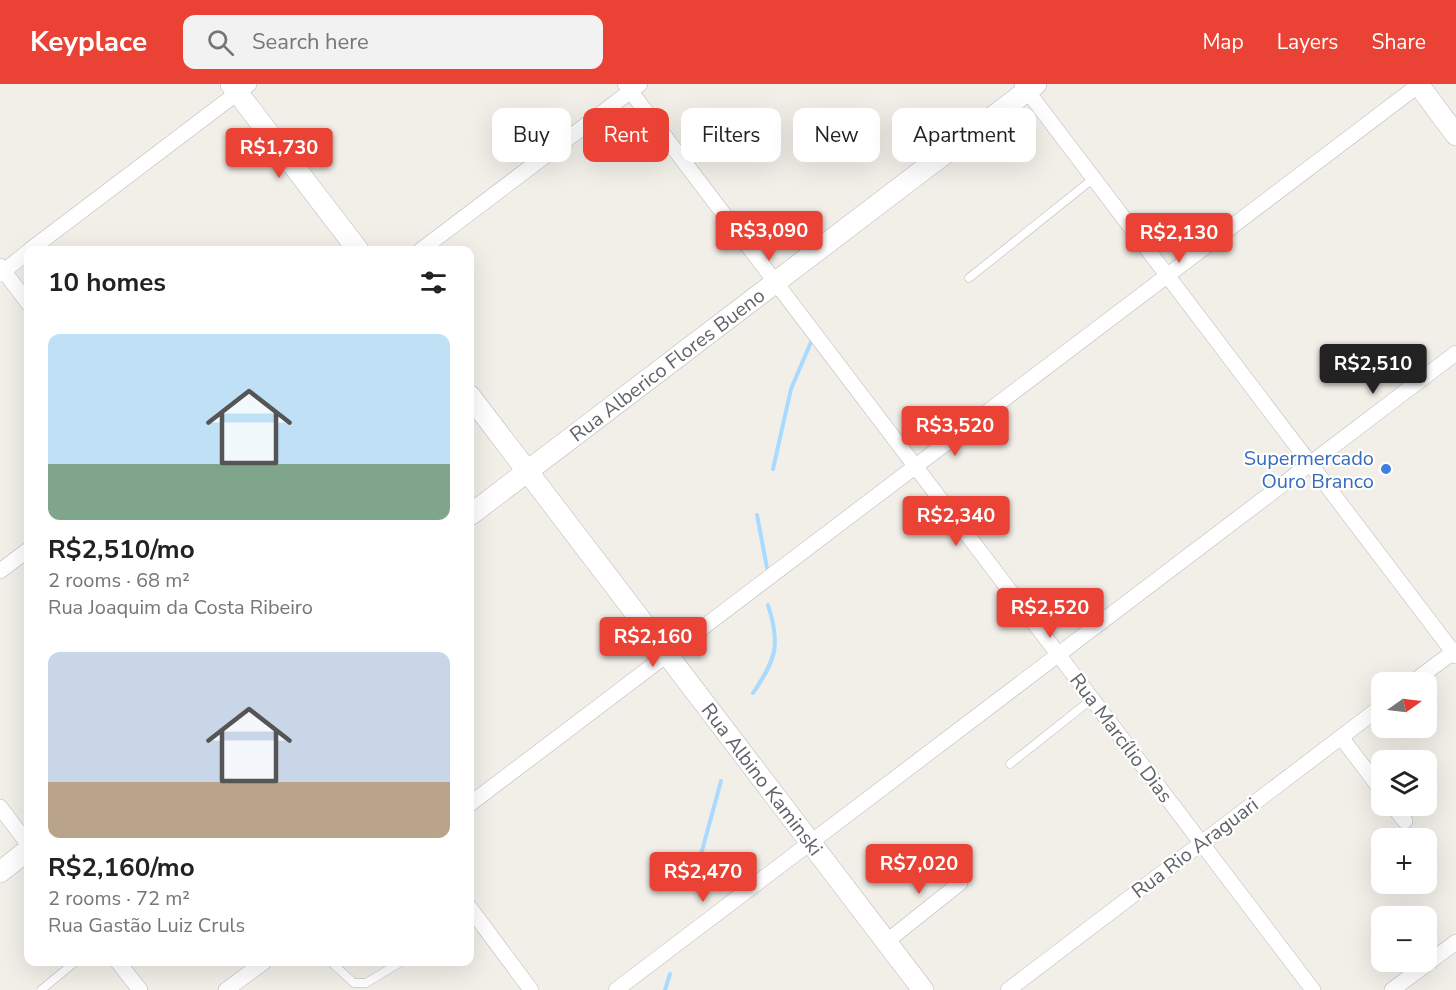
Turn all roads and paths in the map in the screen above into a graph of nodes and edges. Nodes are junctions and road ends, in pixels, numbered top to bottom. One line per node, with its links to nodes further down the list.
1 (1419, 84): 5 (street); 12 (street)
2 (632, 86): 9 (street); 14 (street, Rua Marcílio Dias)
3 (1028, 86): 6 (street); 14 (street, Rua Alberico Flores Bueno)
4 (239, 87): 7 (street); 8 (street)
5 (1456, 135)
6 (1094, 178): 12 (street); 13 (lane)
7 (35, 246)
8 (355, 246)
9 (426, 246)
10 (24, 254): 11 (street)
11 (1, 270): 15 (street)
12 (1167, 276): 18 (street); 19 (street)
13 (969, 278)
14 (775, 282): 19 (street, Rua Marcílio Dias); 20 (street, Rua Alberico Flores Bueno)
15 (24, 298)
16 (1456, 353): 18 (street)
17 (474, 401): 20 (street, Rua Albino Kaminski)
18 (1310, 463): 24 (street); 25 (street)
19 (915, 466): 25 (street, Rua Marcílio Dias); 26 (street)
20 (527, 471): 21 (street, Rua Alberico Flores Bueno); 26 (street, Rua Albino Kaminski)
21 (474, 512)
22 (24, 553): 23 (street)
23 (0, 571)
24 (1455, 653): 27 (street)
25 (1058, 654): 28 (street, Rua Marcílio Dias); 38 (street)
26 (667, 655): 33 (street); 38 (street, Rua Albino Kaminski)
27 (1427, 672)
28 (1092, 699): 31 (lane); 39 (street, Rua Marcílio Dias)
29 (1371, 714): 30 (street, Rua Rio Araguari)
30 (1341, 737): 32 (street); 39 (street, Rua Rio Araguari)
31 (1010, 764)
32 (1371, 777)
33 (474, 801)
34 (0, 807): 37 (street)
35 (1401, 816): 36 (street)
36 (1405, 821)
37 (24, 839)
38 (810, 842): 44 (street, Rua Albino Kaminski); 55 (street)
39 (1202, 843): 57 (street, Rua Rio Araguari); 58 (street, Rua Marcílio Dias)
40 (24, 853): 41 (street)
41 (0, 872)
42 (960, 883): 44 (street)
43 (474, 913): 54 (street)
44 (886, 942): 56 (street, Rua Albino Kaminski)
45 (1456, 942): 59 (street)
46 (70, 966): 51 (lane)
47 (121, 966): 52 (street)
48 (335, 966): 49 (lane)
49 (394, 966)
50 (245, 967): 53 (street)
51 (41, 990)
52 (140, 990)
53 (226, 990)
54 (531, 990)
55 (616, 990)
56 (923, 990)
57 (1008, 990)
58 (1313, 990)
59 (1392, 990)

